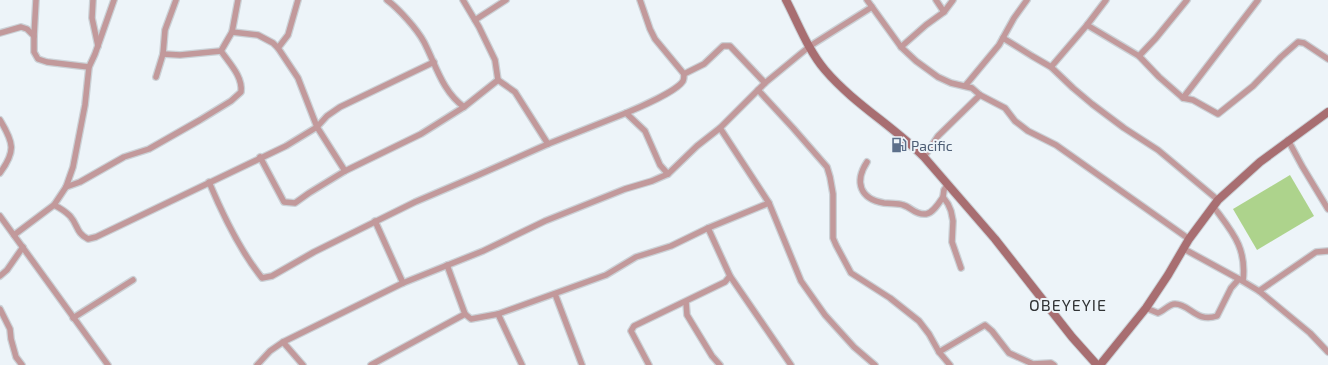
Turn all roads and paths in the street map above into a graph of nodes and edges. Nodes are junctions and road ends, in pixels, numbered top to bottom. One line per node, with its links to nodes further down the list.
1 (36, 0): 25 (street)
2 (93, 0): 27 (street)
3 (114, 0): 27 (street)
4 (176, 0): 32 (street)
5 (238, 0): 23 (street)
6 (298, 0): 30 (street)
7 (387, 0): 35 (street)
8 (463, 0): 21 (street)
9 (506, 0): 21 (street)
10 (640, 0): 38 (street)
11 (786, 0): 28 (main road)
12 (868, 0): 19 (street)
13 (936, 0): 20 (street)
14 (953, 0): 20 (street)
15 (1027, 0): 26 (street)
16 (1106, 0): 22 (street)
17 (1187, 0): 33 (street)
18 (1258, 0): 45 (street)
19 (872, 7): 28 (street); 29 (street)
20 (944, 12): 29 (street)
21 (475, 20): 40 (street)
22 (1087, 25): 33 (street); 37 (street)
23 (232, 32): 30 (street); 31 (street)
24 (0, 33): 25 (street)
25 (34, 36): 36 (street)
26 (1003, 38): 37 (street); 42 (street)
27 (98, 46): 36 (street)
28 (810, 46): 41 (street); 54 (main road)
29 (901, 47): 42 (street)
30 (278, 48): 50 (street)
31 (222, 52): 32 (street); 62 (street)
32 (163, 54): 39 (street)
33 (1139, 56): 45 (street)
34 (1328, 59): 45 (street)
35 (434, 62): 46 (street); 50 (street)
36 (89, 67): 62 (street)
37 (1051, 67): 65 (street)
38 (684, 74): 41 (street); 48 (street)
39 (156, 77)
40 (498, 80): 46 (street); 53 (street)
41 (765, 83): 43 (street)
42 (965, 86): 44 (street)
43 (758, 90): 51 (street); 92 (street)
44 (980, 95): 54 (street); 72 (street)
45 (1183, 98)
46 (464, 107): 57 (street)
47 (1328, 112): 52 (main road)
48 (626, 113): 53 (street); 59 (street)
49 (0, 120): 58 (street)
50 (317, 127): 55 (street); 57 (street)
51 (720, 128): 59 (street); 64 (street)
52 (1288, 140): 65 (main road); 67 (street)
53 (548, 144): 69 (street)
54 (924, 156): 61 (main road)
55 (260, 158): 57 (street); 60 (street)
56 (867, 162): 63 (street)
57 (345, 170)
58 (0, 173)
59 (668, 174): 76 (street)
60 (209, 182): 66 (street); 69 (street)
61 (948, 184): 63 (street); 107 (main road)
62 (66, 187): 66 (street)
63 (943, 197): 77 (street)
64 (769, 203): 70 (street); 104 (street)
65 (1215, 203): 72 (main road); 81 (street)
66 (54, 205): 71 (street)
67 (1328, 209)
68 (0, 216): 71 (street)
69 (375, 221): 82 (street)
70 (708, 228): 79 (street); 84 (street)
71 (14, 235): 73 (street)
72 (1189, 239): 74 (main road)
73 (23, 247): 78 (street); 90 (street)
74 (1184, 249): 81 (street); 86 (main road)
75 (1328, 251): 83 (street)
76 (447, 265): 82 (street); 88 (street)
77 (961, 268)
78 (0, 276)
79 (730, 276): 85 (street); 103 (street)
80 (133, 280): 90 (street)
81 (1241, 280): 83 (street); 86 (street)
82 (404, 283): 91 (street)
83 (1259, 291): 93 (street)
84 (555, 294): 89 (street); 100 (street)
85 (686, 302): 101 (street); 102 (street)
86 (1146, 308): 107 (main road)
87 (0, 309): 94 (street)
88 (465, 314): 89 (street); 98 (street)
89 (498, 314): 99 (street)
90 (73, 318): 95 (street)
91 (283, 342): 96 (street); 97 (street)
92 (939, 352): 105 (street); 106 (street)
93 (1328, 352)
94 (22, 365)
95 (108, 365)
96 (257, 365)
97 (303, 365)
98 (371, 365)
99 (522, 365)
100 (582, 365)
101 (649, 365)
102 (720, 365)
103 (791, 365)
104 (875, 365)
105 (950, 365)
106 (1054, 365)
107 (1098, 365)

